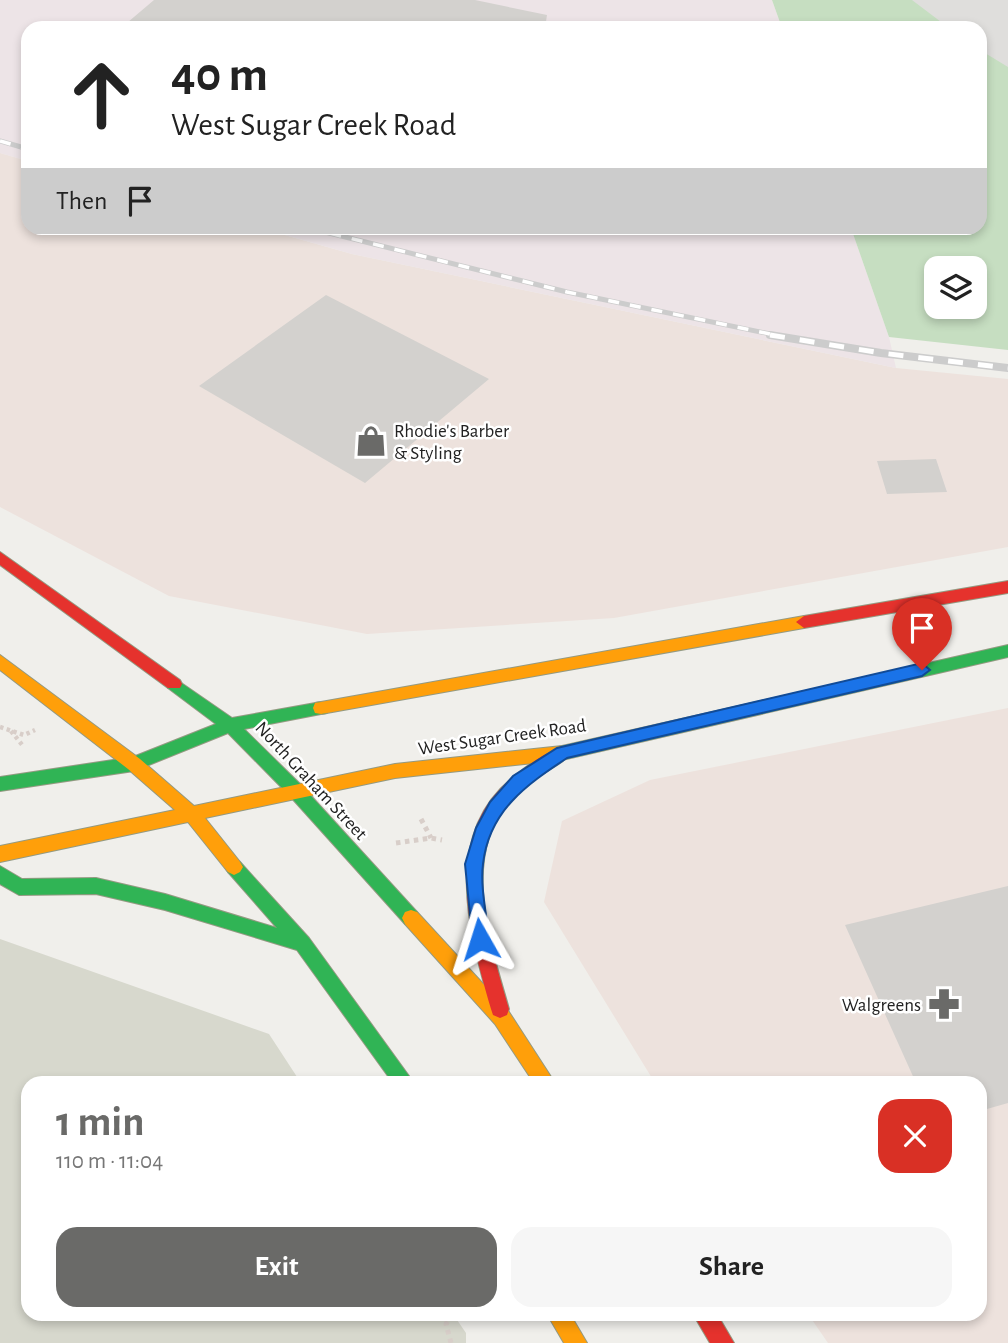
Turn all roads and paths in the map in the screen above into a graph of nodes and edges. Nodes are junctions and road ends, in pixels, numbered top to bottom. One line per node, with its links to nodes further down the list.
1 (0, 557): 5 (main road, North Graham Street)
2 (1008, 587): 5 (main road)
3 (1008, 652): 11 (main road, West Sugar Creek Road)
4 (0, 661): 13 (main road)
5 (230, 725): 13 (main road); 15 (main road, North Graham Street)
6 (44, 726): 9 (path)
7 (0, 727): 8 (path)
8 (10, 730): 9 (path); 10 (path)
9 (24, 735): 10 (path)
10 (21, 743): 12 (path)
11 (563, 752): 15 (main road, West Sugar Creek Road); 24 (main road)
12 (29, 754)
13 (134, 764): 14 (main road); 16 (main road)
14 (0, 784)
15 (295, 790): 16 (main road, West Sugar Creek Road); 24 (main road, North Graham Street)
16 (193, 816): 21 (main road, West Sugar Creek Road); 23 (main road)
17 (421, 819): 18 (path)
18 (431, 838): 19 (path); 20 (path)
19 (444, 840)
20 (395, 843)
21 (0, 854)
22 (0, 874): 23 (main road)
23 (303, 944): 25 (main road)
24 (502, 1018): 26 (main road, North Graham Street)
25 (399, 1076)
26 (540, 1076)
27 (446, 1321): 30 (path)
28 (562, 1321): 31 (main road)
29 (709, 1321): 32 (main road)
30 (451, 1343)
31 (576, 1343)
32 (723, 1343)

